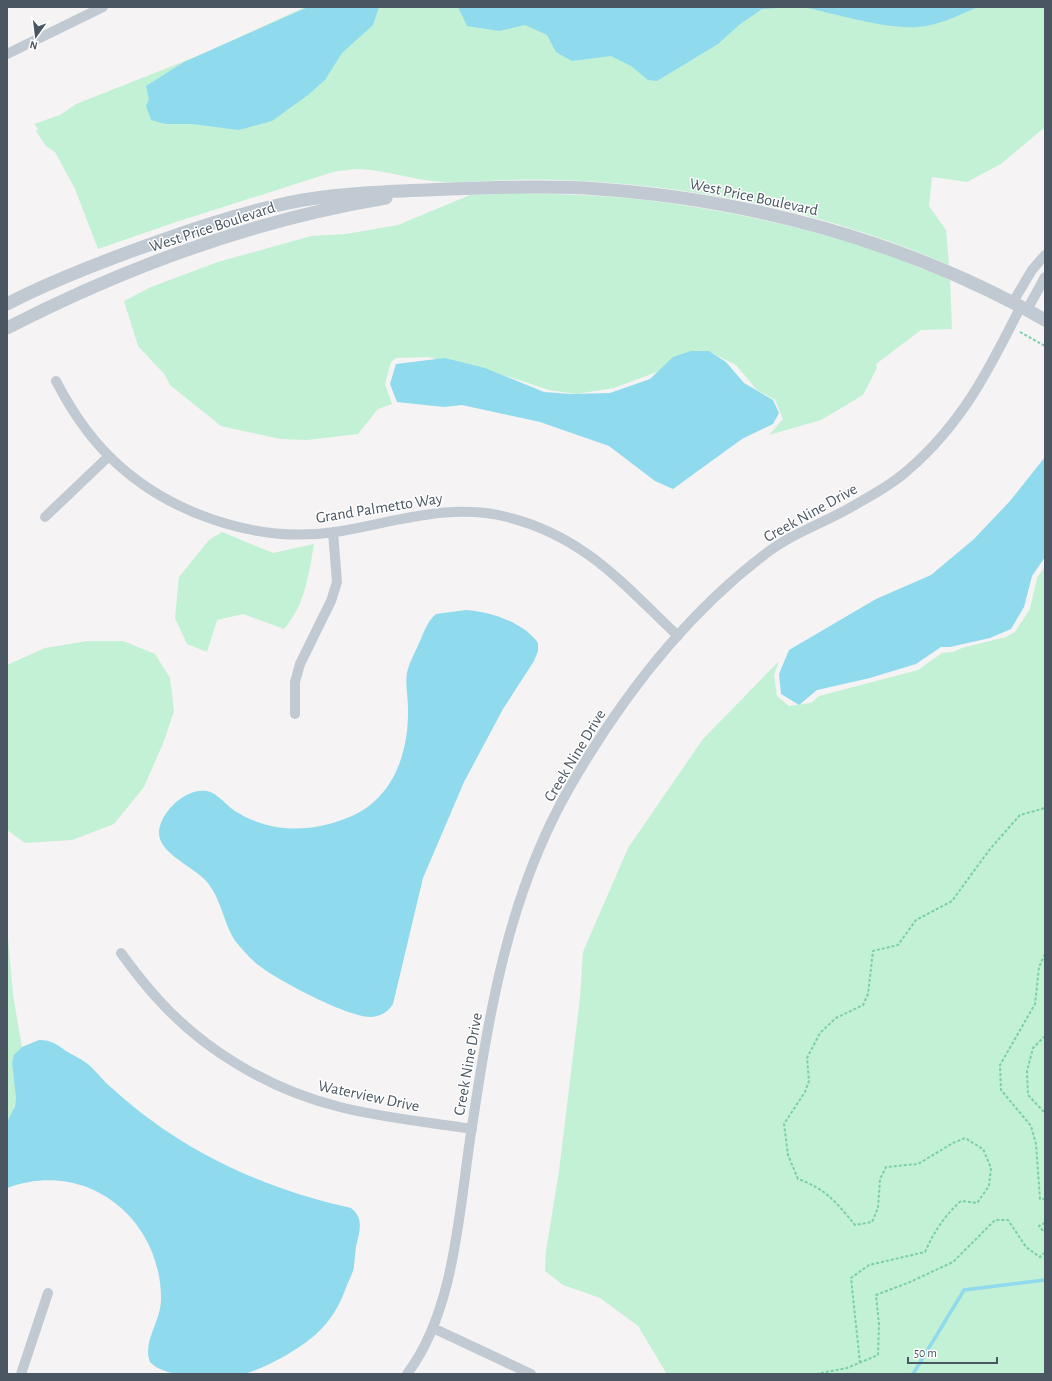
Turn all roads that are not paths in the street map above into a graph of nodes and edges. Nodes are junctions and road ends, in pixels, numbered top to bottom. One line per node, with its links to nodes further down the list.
1 (103, 7): 2 (street)
2 (7, 54)
3 (438, 189): 6 (street, West Price Boulevard); 7 (street, West Price Boulevard); 9 (street, West Price Boulevard)
4 (1045, 255): 7 (street)
5 (1045, 277): 7 (street)
6 (7, 304)
7 (1020, 306): 8 (street, West Price Boulevard); 14 (street, Creek Nine Drive)
8 (1045, 320)
9 (7, 328)
10 (56, 381): 11 (street, Grand Palmetto Way)
11 (109, 456): 12 (street); 13 (street, Grand Palmetto Way)
12 (45, 517)
13 (333, 532): 14 (street, Grand Palmetto Way); 15 (street)
14 (678, 636): 17 (street, Creek Nine Drive)
15 (295, 714)
16 (121, 953): 17 (street, Waterview Drive)
17 (472, 1129): 19 (street, Creek Nine Drive)
18 (48, 1294): 20 (street)
19 (433, 1328): 21 (street, Creek Nine Drive); 22 (street)
20 (21, 1374)
21 (407, 1374)
22 (531, 1374)

